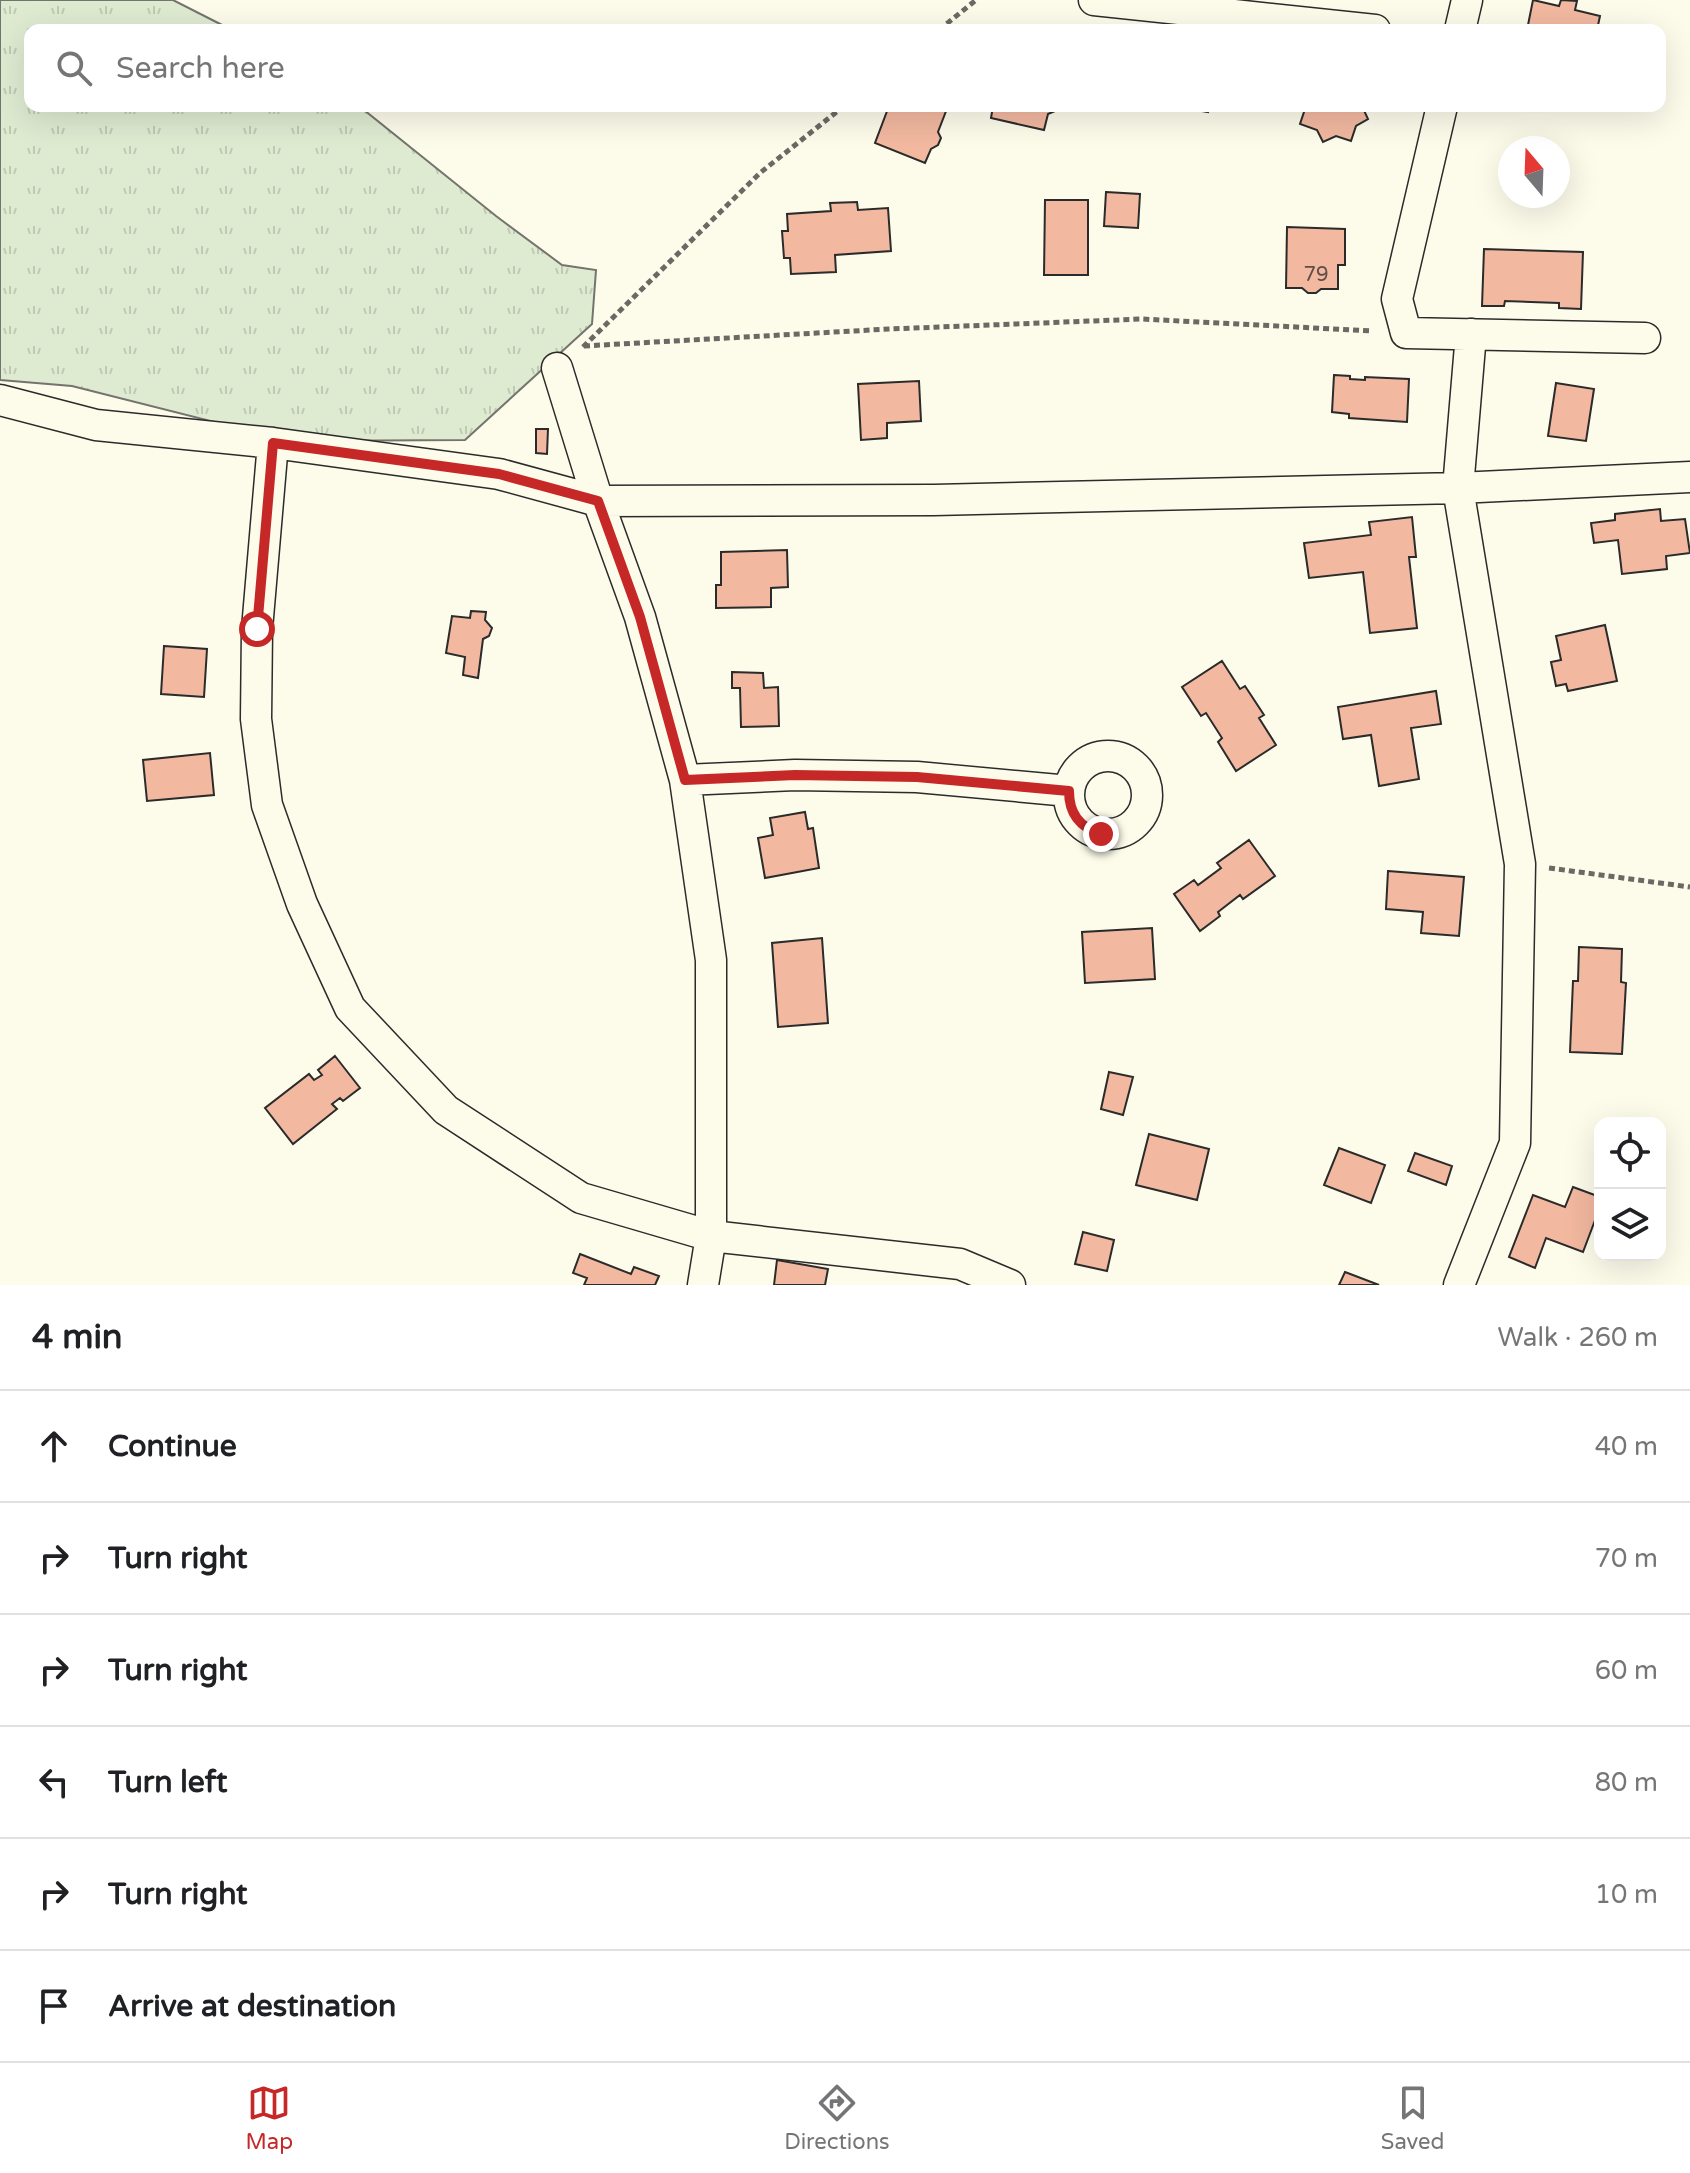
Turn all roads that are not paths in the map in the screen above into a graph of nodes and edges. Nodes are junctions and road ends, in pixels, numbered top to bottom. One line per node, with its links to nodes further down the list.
1 (1094, 0): 3 (street)
2 (1467, 0): 4 (street)
3 (1319, 24)
4 (1461, 24)
5 (1441, 112): 6 (street)
6 (1471, 334): 7 (street); 12 (street)
7 (1645, 338)
8 (557, 368): 13 (street)
9 (0, 400): 10 (street)
10 (273, 443): 13 (street); 16 (street)
11 (1690, 477): 12 (street)
12 (1458, 488): 13 (street); 19 (street)
13 (598, 501): 14 (street)
14 (685, 780): 15 (street); 16 (street)
15 (1069, 791)
16 (711, 1236): 17 (street); 18 (street)
17 (703, 1285)
18 (1010, 1285)
19 (1459, 1285)

